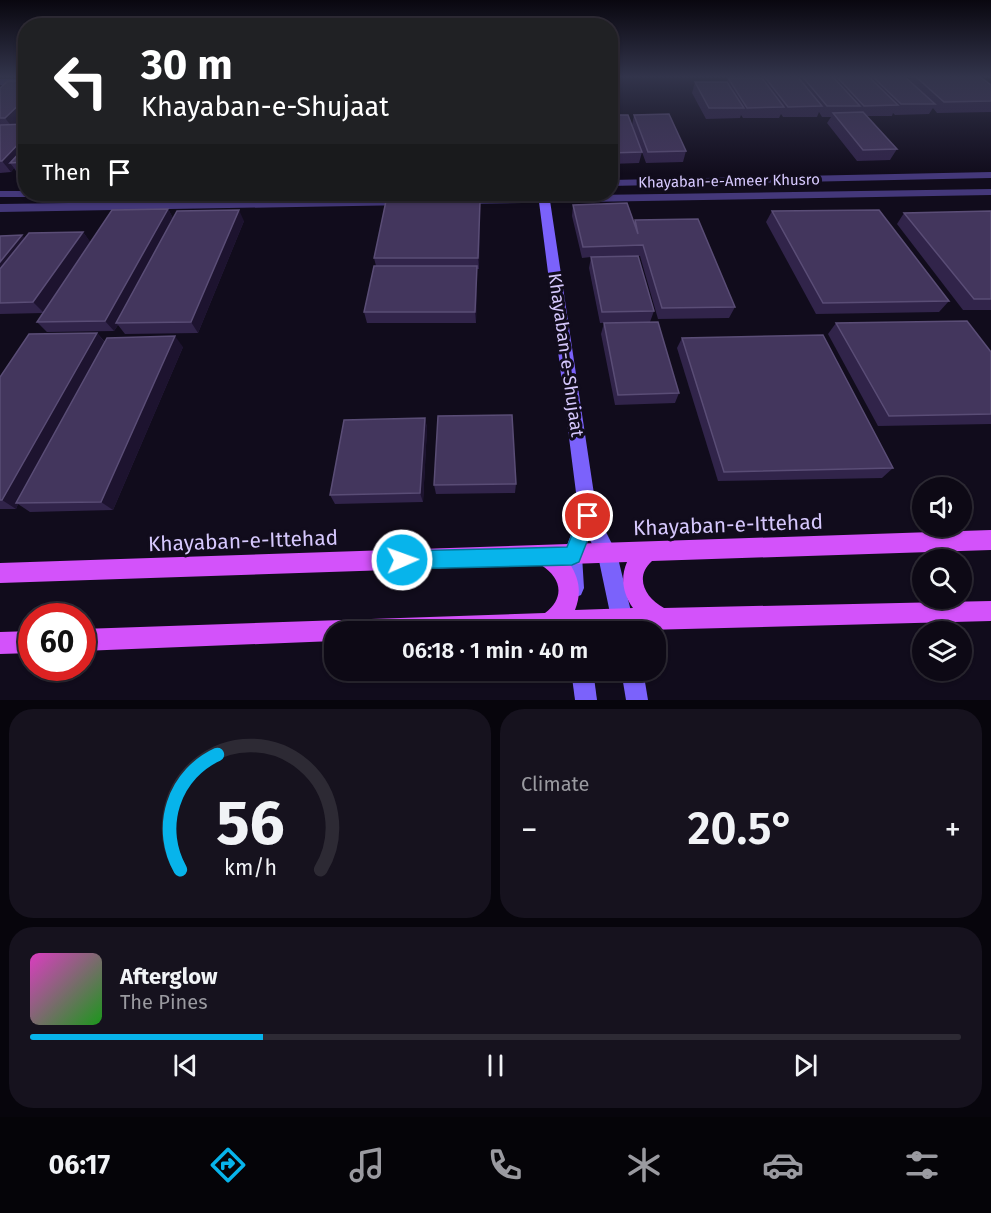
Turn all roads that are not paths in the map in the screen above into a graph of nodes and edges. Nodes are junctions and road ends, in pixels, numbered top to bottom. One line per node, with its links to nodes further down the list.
1 (991, 175): 2 (street, Khayaban-e-Ameer Khusro)
2 (618, 183)
3 (991, 192): 6 (street, Khayaban-e-Ameer Khusro)
4 (0, 194): 5 (street)
5 (18, 194)
6 (618, 195)
7 (317, 201): 9 (street, Khayaban-e-Ameer Khusro)
8 (544, 201): 10 (main road, Khayaban-e-Shujaat)
9 (0, 208)
10 (588, 516): 13 (main road, Khayaban-e-Shujaat); 15 (main road, Khayaban-e-Shujaat)
11 (991, 540): 12 (main road, Khayaban-e-Ittehad)
12 (648, 552): 13 (main road, Khayaban-e-Ittehad); 18 (main road)
13 (607, 554): 15 (main road, Khayaban-e-Ittehad); 21 (main road, Khayaban-e-Shujaat)
14 (544, 555): 15 (main road, Khayaban-e-Ittehad); 16 (main road, Khayaban-e-Ittehad); 19 (main road)
15 (572, 556): 20 (main road, Khayaban-e-Shujaat)
16 (0, 573)
17 (991, 611): 18 (main road)
18 (666, 619): 22 (main road)
19 (553, 621)
20 (576, 621)
21 (623, 621)
22 (654, 621)
23 (324, 631): 24 (main road)
24 (96, 639)
25 (18, 642): 26 (main road)
26 (0, 643)
27 (583, 681): 29 (main road)
28 (634, 681): 30 (main road)
29 (586, 700)
30 (637, 700)

